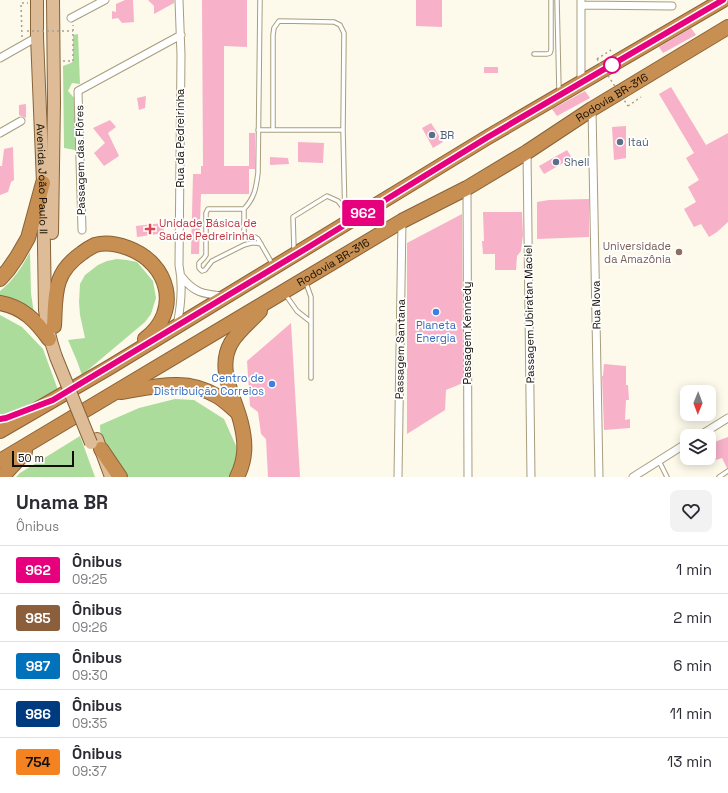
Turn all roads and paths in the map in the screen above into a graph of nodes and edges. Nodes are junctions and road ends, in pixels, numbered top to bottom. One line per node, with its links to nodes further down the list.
1 (53, 0): 52 (main road, Avenida João Paulo II)
2 (104, 0): 11 (street)
3 (179, 0): 15 (street, Rua da Pedreirinha)
4 (260, 0): 26 (lane)
5 (551, 0): 18 (lane)
6 (556, 0): 22 (lane)
7 (723, 0): 21 (highway)
8 (33, 1): 13 (path); 14 (main road, Avenida João Paulo II)
9 (581, 3): 10 (street); 21 (street)
10 (672, 6)
11 (72, 18)
12 (728, 27): 24 (highway, Rodovia BR-316)
13 (21, 31): 14 (path); 16 (path)
14 (32, 34): 19 (street); 20 (path, bridge); 31 (main road, Avenida João Paulo II)
15 (180, 35): 37 (street, Passagem das Flôres); 43 (street, Rua da Pedreirinha)
16 (21, 37)
17 (611, 50): 23 (path, bridge)
18 (534, 54)
19 (0, 58)
20 (63, 61)
21 (581, 82): 22 (highway)
22 (559, 96): 36 (highway)
23 (641, 98)
24 (592, 109): 30 (highway, Rodovia BR-316); 76 (street, Rua Nova)
25 (21, 121): 29 (street)
26 (258, 130): 27 (lane); 33 (lane)
27 (273, 130): 28 (lane); 28 (lane)
28 (343, 130): 34 (lane)
29 (0, 133)
30 (527, 152): 32 (highway, Rodovia BR-316); 75 (street, Passagem Ubiratan Maciel)
31 (43, 183): 44 (highway); 52 (main road, Avenida João Paulo II)
32 (467, 188): 35 (highway, Rodovia BR-316); 74 (street, Passagem Kennedy)
33 (244, 209): 38 (lane); 40 (lane)
34 (345, 210): 36 (lane); 41 (lane)
35 (402, 221): 45 (highway, Rodovia BR-316); 73 (street, Passagem Santana)
36 (346, 224): 41 (highway)
37 (82, 230)
38 (244, 237): 39 (lane); 40 (lane)
39 (261, 244): 40 (lane); 42 (lane)
40 (244, 245)
41 (294, 255): 42 (highway)
42 (274, 267): 47 (highway)
43 (181, 276): 47 (street); 51 (street, Rua da Pedreirinha)
44 (0, 279)
45 (304, 280): 46 (highway, Rodovia BR-316); 50 (lane)
46 (284, 292): 48 (highway, Rodovia BR-316); 50 (lane)
47 (225, 296): 51 (highway)
48 (267, 301): 55 (highway, Rodovia BR-316); 57 (highway)
49 (0, 303): 52 (highway)
50 (311, 322): 54 (lane)
51 (177, 326): 53 (highway)
52 (52, 332): 53 (highway); 63 (main road, Avenida João Paulo II, bridge)
53 (110, 367): 56 (highway)
54 (311, 378)
55 (113, 394): 57 (highway); 62 (highway, Rodovia BR-316)
56 (53, 400): 59 (highway); 61 (highway)
57 (238, 413): 72 (highway)
58 (728, 418): 60 (street)
59 (0, 419)
60 (710, 429)
61 (0, 431)
62 (38, 438): 65 (highway, Rodovia BR-316); 68 (highway)
63 (96, 444): 69 (main road); 70 (main road); 71 (highway)
64 (680, 448): 66 (street)
65 (0, 461)
66 (659, 461): 77 (street); 78 (lane)
67 (728, 471): 79 (lane)
68 (2, 477)
69 (104, 477)
70 (112, 477)
71 (120, 477)
72 (237, 477)
73 (398, 477)
74 (468, 477)
75 (531, 477)
76 (599, 477)
77 (633, 477)
78 (667, 477)
79 (719, 477)

